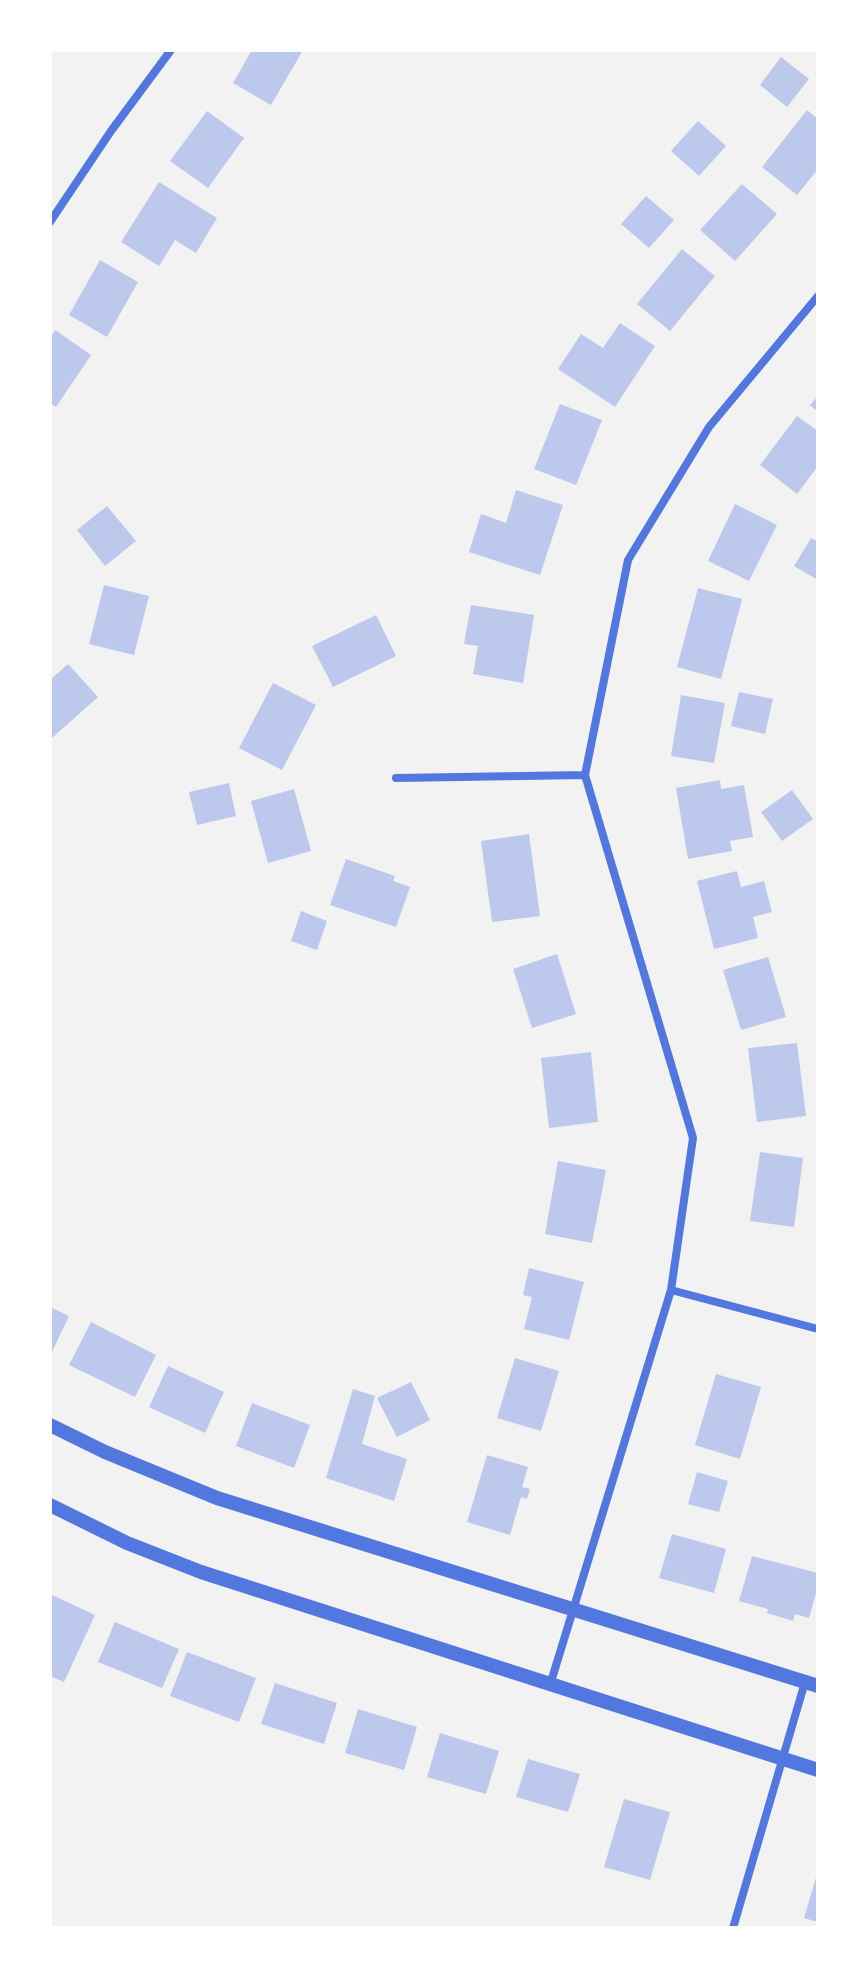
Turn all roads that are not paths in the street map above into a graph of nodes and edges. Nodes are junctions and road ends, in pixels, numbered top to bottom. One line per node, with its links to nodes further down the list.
1 (171, 50): 2 (street)
2 (50, 222)
3 (818, 296): 4 (street)
4 (585, 775): 5 (street); 6 (street)
5 (396, 778)
6 (671, 1290): 7 (street); 10 (street)
7 (818, 1329)
8 (50, 1425): 10 (street)
9 (50, 1505): 12 (street)
10 (574, 1610): 11 (street); 12 (street)
11 (812, 1684): 13 (street)
12 (550, 1685): 13 (street)
13 (783, 1759): 14 (street); 15 (street)
14 (818, 1770)
15 (733, 1928)

